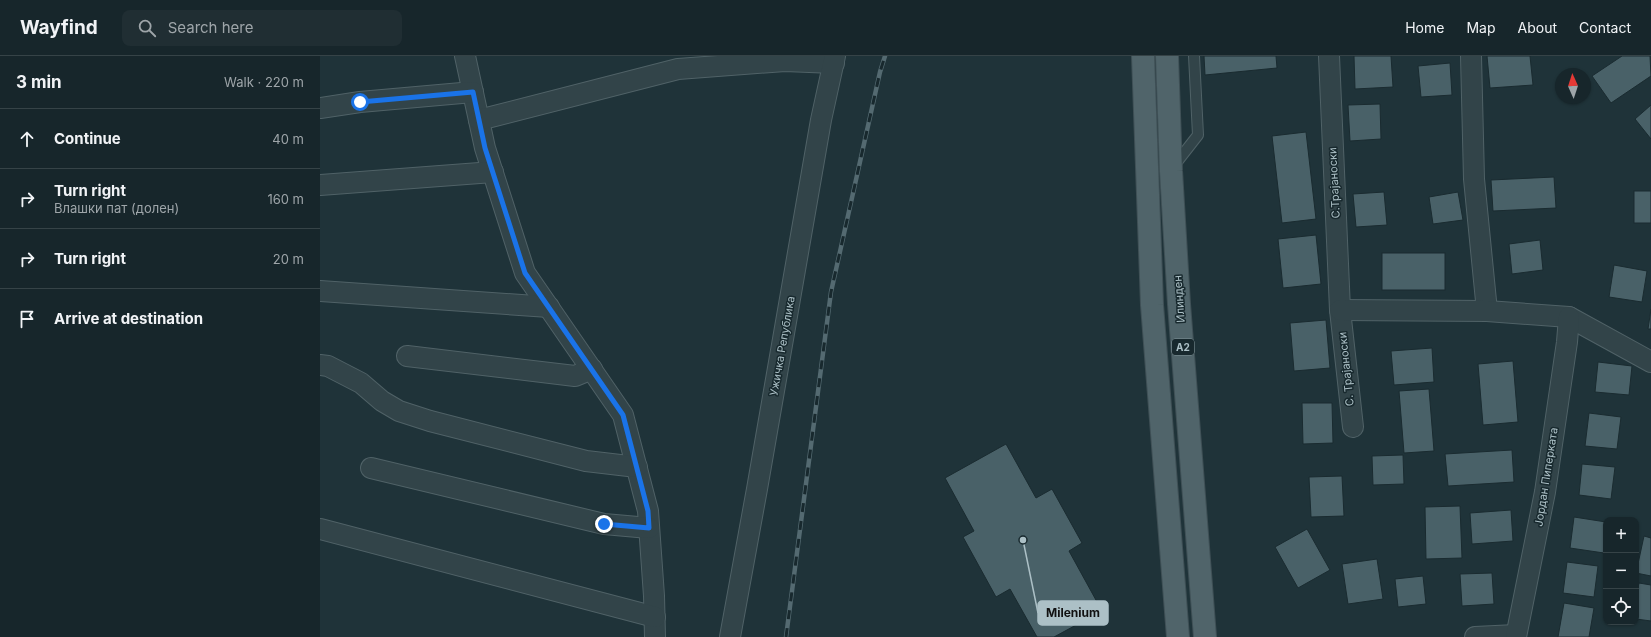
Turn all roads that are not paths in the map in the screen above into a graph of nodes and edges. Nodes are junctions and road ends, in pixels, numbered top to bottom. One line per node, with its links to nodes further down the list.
1 (465, 56): 8 (street)
2 (1143, 56): 32 (main road, A2)
3 (1167, 56): 11 (main road, Илинден / A2)
4 (1194, 56): 11 (lane)
5 (1329, 56): 16 (street, С.Трајаноски)
6 (1471, 56): 17 (street)
7 (834, 60): 10 (street); 31 (street, Ужичка Република)
8 (473, 92): 9 (street); 10 (street)
9 (320, 108)
10 (479, 120): 12 (street)
11 (1171, 171): 33 (main road, Илинден / A2)
12 (493, 172): 13 (street); 15 (street)
13 (320, 185)
14 (320, 291): 15 (street)
15 (549, 307): 22 (street)
16 (1340, 310): 17 (street); 23 (street, С. Трајаноски)
17 (1487, 311): 18 (street)
18 (1569, 316): 20 (street); 29 (street, Јордан Пиперката)
19 (407, 356): 22 (street)
20 (1651, 362)
21 (320, 365): 24 (street)
22 (592, 369): 24 (street)
23 (1353, 427)
24 (637, 467): 26 (street)
25 (371, 468): 26 (street)
26 (649, 528): 28 (street)
27 (320, 529): 28 (street)
28 (654, 617): 30 (street)
29 (1516, 636): 34 (street)
30 (655, 637)
31 (730, 637)
32 (1178, 637)
33 (1205, 637)
34 (1475, 637)

